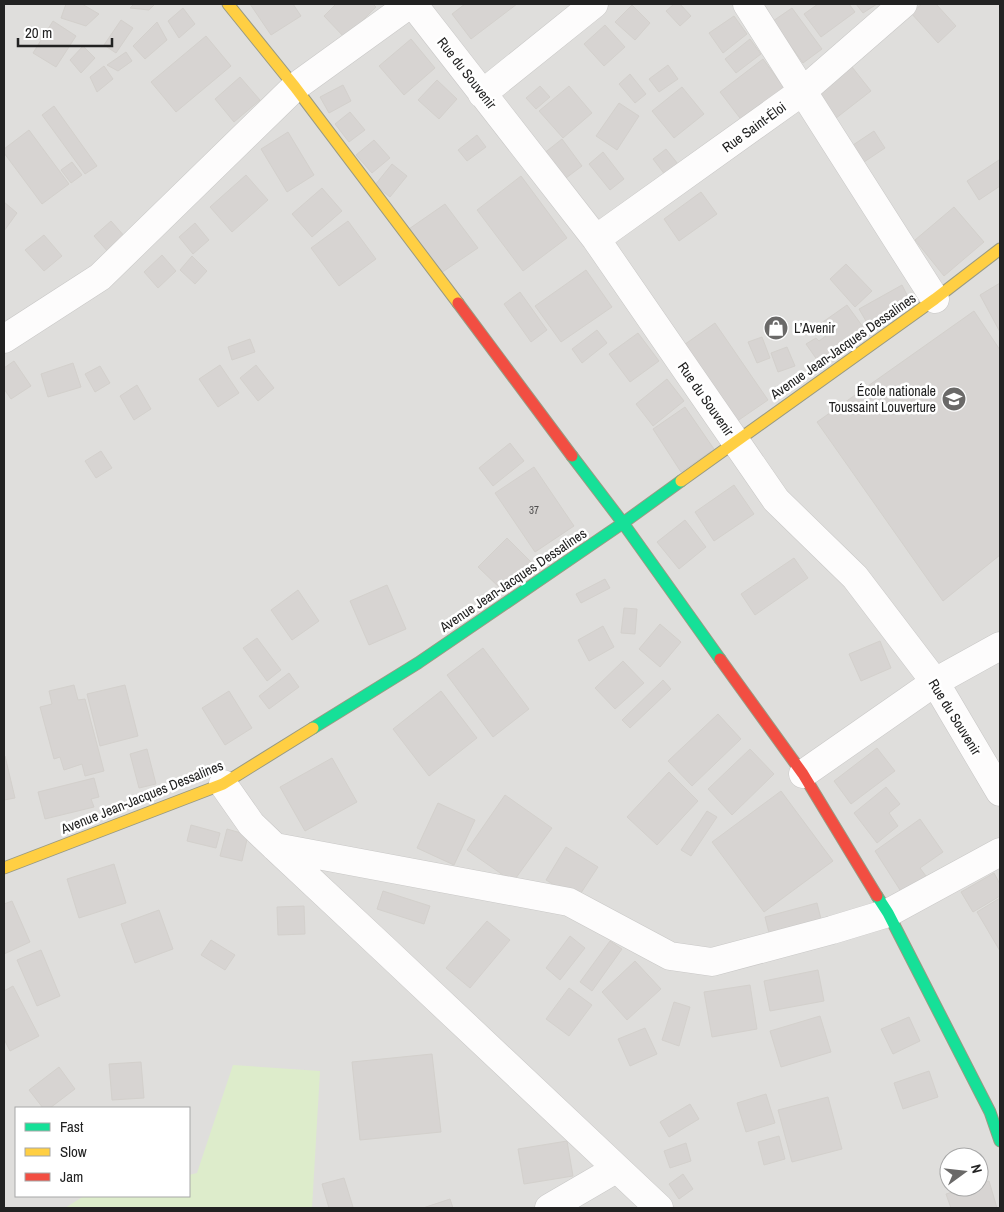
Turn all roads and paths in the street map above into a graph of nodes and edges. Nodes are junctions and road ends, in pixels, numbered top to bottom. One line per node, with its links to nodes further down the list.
1 (228, 4): 6 (street)
2 (411, 4): 6 (street); 8 (street, Rue du Souvenir)
3 (594, 4): 8 (street)
4 (748, 4): 7 (street)
5 (903, 4): 7 (street, Rue Saint-Éloi)
6 (295, 87): 12 (street); 14 (street)
7 (803, 91): 9 (street, Rue Saint-Éloi); 11 (street)
8 (482, 94): 9 (street, Rue du Souvenir)
9 (596, 240): 13 (street, Rue du Souvenir)
10 (1000, 249): 11 (street, Avenue Jean-Jacques Dessalines)
11 (935, 298): 13 (street, Avenue Jean-Jacques Dessalines)
12 (4, 339)
13 (735, 441): 14 (street, Avenue Jean-Jacques Dessalines); 16 (street, Rue du Souvenir)
14 (623, 523): 17 (street); 18 (street, Avenue Jean-Jacques Dessalines)
15 (1000, 646): 16 (street)
16 (935, 682): 17 (street); 19 (street, Rue du Souvenir)
17 (803, 774): 23 (street)
18 (223, 784): 20 (street); 22 (street, Avenue Jean-Jacques Dessalines)
19 (1000, 792)
20 (274, 847): 23 (street); 25 (street)
21 (1000, 852): 23 (street)
22 (4, 868)
23 (888, 913): 24 (street)
24 (1000, 1141)
25 (616, 1169): 26 (street); 27 (street)
26 (549, 1208)
27 (659, 1208)

